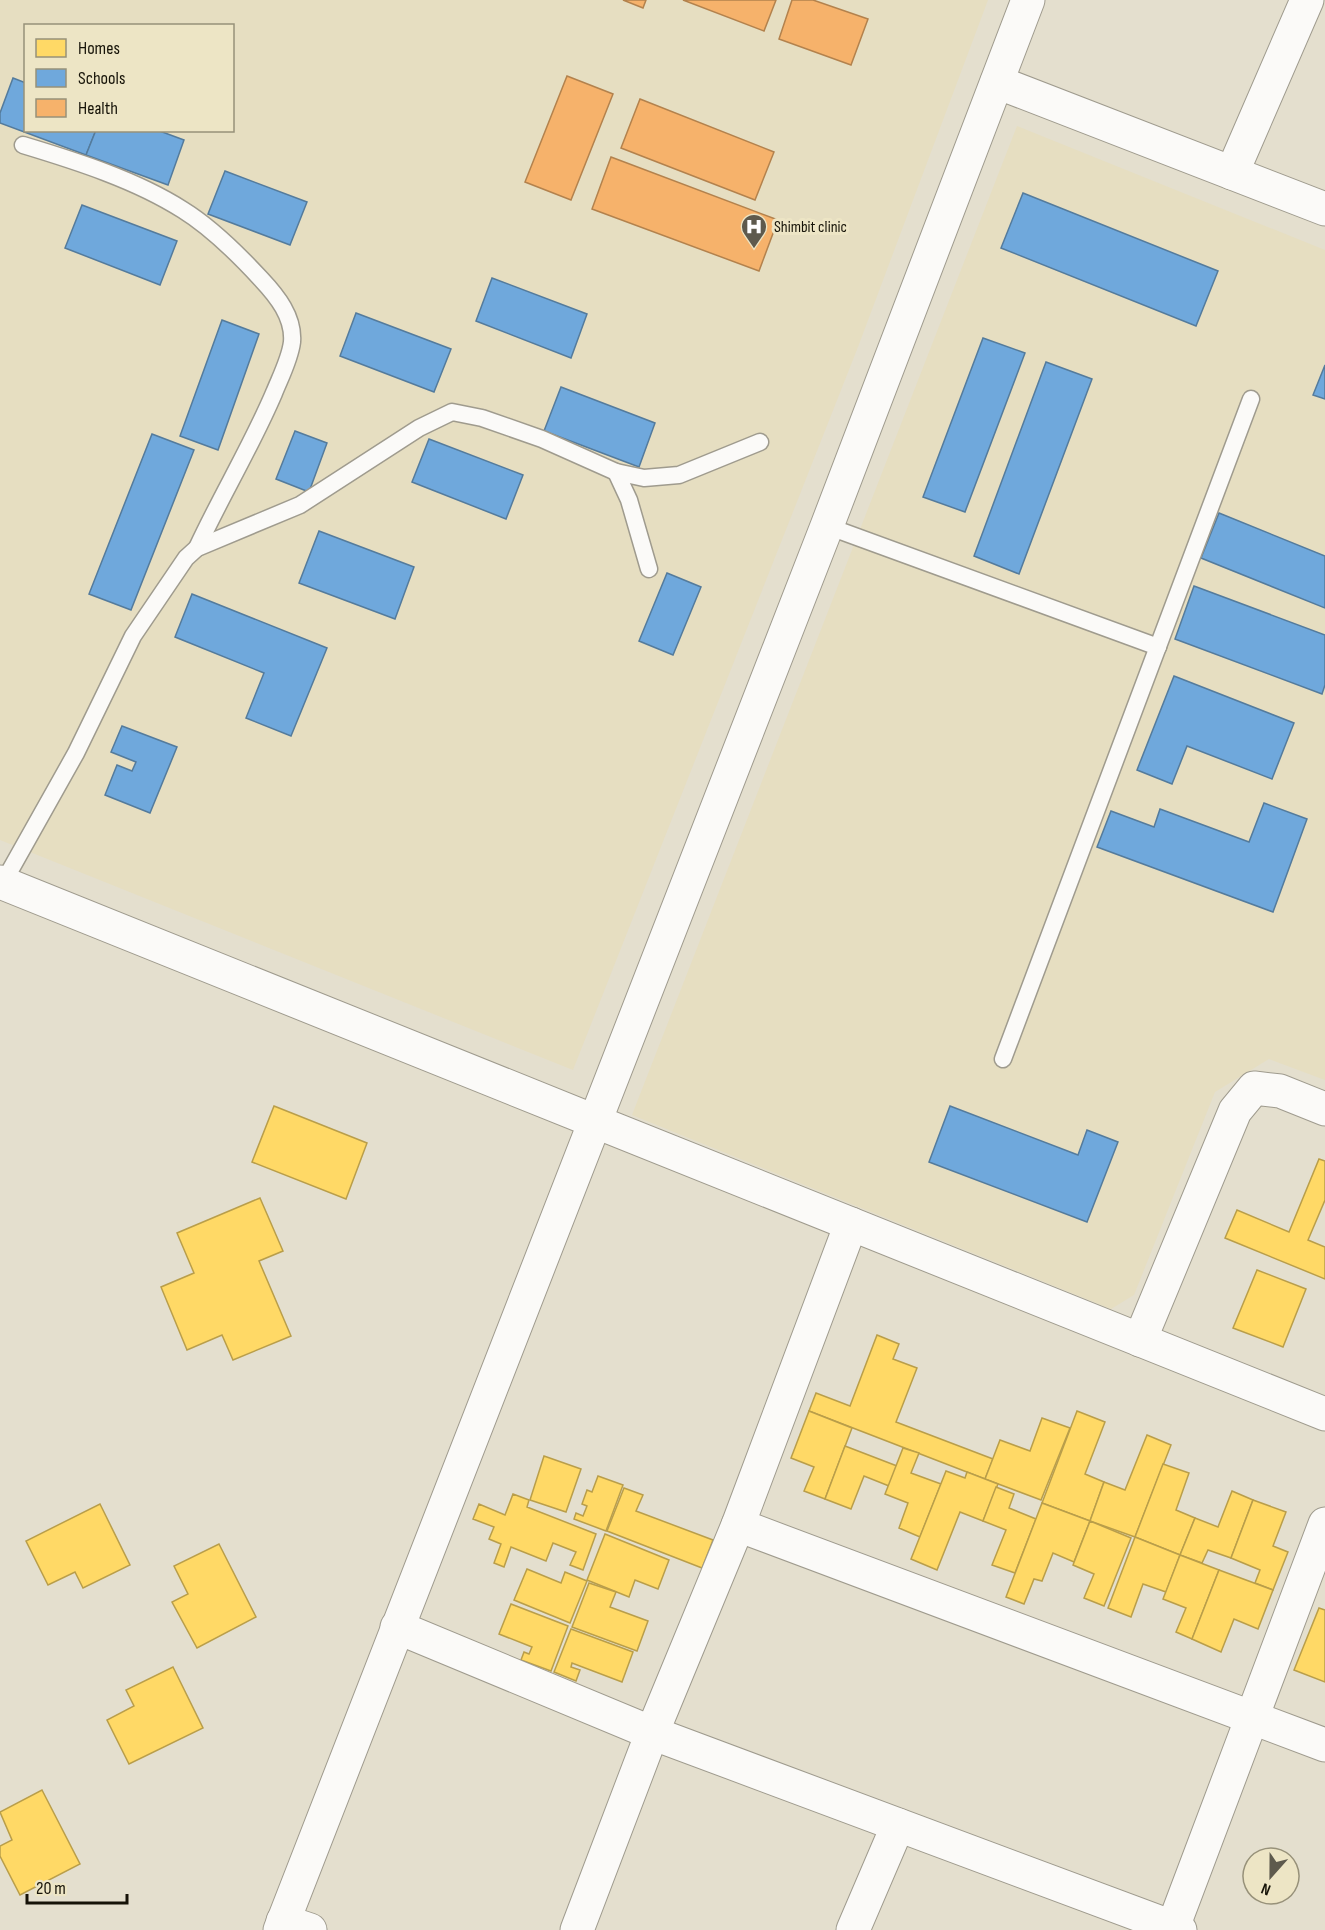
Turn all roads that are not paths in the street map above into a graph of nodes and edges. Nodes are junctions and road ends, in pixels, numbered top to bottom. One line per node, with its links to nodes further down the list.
1 (1028, 0): 3 (street)
2 (1307, 0): 5 (street)
3 (997, 82): 5 (street); 10 (street)
4 (23, 145): 11 (lane)
5 (1232, 173): 6 (street)
6 (1325, 208)
7 (1251, 399): 13 (lane)
8 (760, 442): 9 (lane)
9 (616, 472): 11 (lane); 12 (lane)
10 (827, 526): 13 (lane); 17 (street)
11 (197, 548): 14 (lane)
12 (649, 569)
13 (1158, 647): 15 (lane)
14 (1, 883): 17 (street)
15 (1004, 1059)
16 (1325, 1109): 19 (street)
17 (594, 1121): 18 (street); 23 (street)
18 (851, 1224): 19 (street); 22 (street)
19 (1140, 1340): 20 (street)
20 (1325, 1414)
21 (1325, 1524): 24 (street)
22 (738, 1525): 24 (street); 25 (street)
23 (397, 1627): 25 (street); 28 (street)
24 (1250, 1718): 26 (street); 29 (street)
25 (652, 1733): 27 (street); 30 (street)
26 (1325, 1745)
27 (898, 1825): 29 (street); 31 (street)
28 (291, 1927)
29 (1177, 1929)
30 (577, 1930)
31 (854, 1930)

